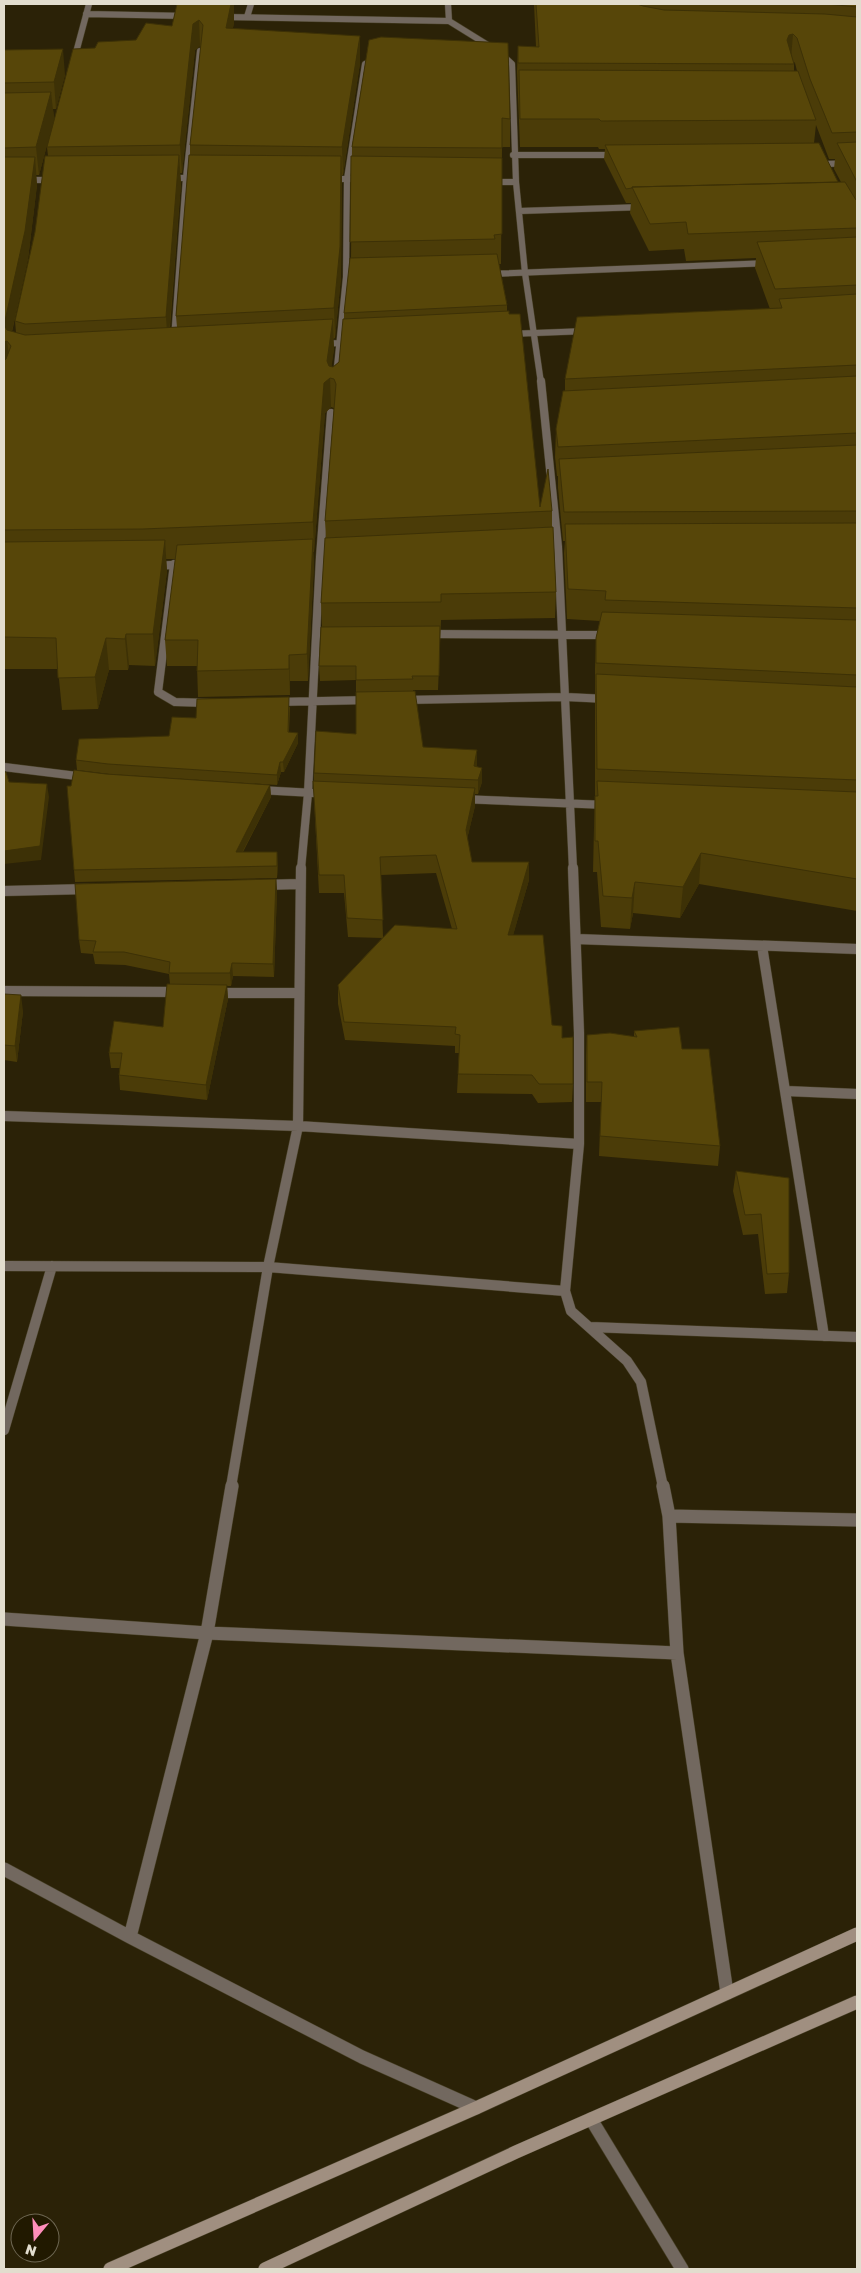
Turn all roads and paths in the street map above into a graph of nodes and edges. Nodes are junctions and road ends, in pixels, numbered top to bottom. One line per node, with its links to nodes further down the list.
1 (89, 4): 4 (street)
2 (251, 4): 7 (street)
3 (448, 4): 8 (street)
4 (86, 14): 5 (street); 13 (street)
5 (200, 16)
6 (219, 17): 7 (street)
7 (247, 17): 8 (street)
8 (449, 21): 11 (street)
9 (200, 51): 22 (street)
10 (486, 56): 11 (street)
11 (506, 56): 14 (street)
12 (383, 59): 25 (street)
13 (72, 68)
14 (513, 93): 15 (street); 17 (street)
15 (522, 93)
16 (622, 154): 17 (street)
17 (513, 155): 31 (street)
18 (857, 163): 20 (street)
19 (45, 171): 27 (street)
20 (829, 171)
21 (158, 178): 22 (street)
22 (186, 178): 23 (street); 45 (street)
23 (205, 178)
24 (318, 179): 25 (street)
25 (347, 179): 29 (street); 38 (street)
26 (4, 180): 27 (street)
27 (43, 180): 28 (street); 32 (street)
28 (62, 180)
29 (376, 180)
30 (486, 182): 31 (street)
31 (516, 182): 34 (street)
32 (42, 189)
33 (647, 207): 34 (street)
34 (518, 211): 36 (street)
35 (779, 262): 36 (street)
36 (525, 273): 37 (street); 41 (street)
37 (485, 274)
38 (346, 277): 39 (street); 44 (street)
39 (356, 277)
40 (592, 330): 41 (street)
41 (535, 333): 42 (street); 49 (street)
42 (506, 334)
43 (359, 342): 44 (street)
44 (339, 343): 46 (street); 47 (street)
45 (174, 344)
46 (310, 344)
47 (335, 381)
48 (331, 413): 64 (street)
49 (553, 482): 50 (street); 52 (street)
50 (562, 482)
51 (548, 547): 52 (street)
52 (558, 547): 53 (street); 57 (street)
53 (568, 547)
54 (194, 563): 55 (street)
55 (174, 564): 56 (street); 66 (street)
56 (146, 566)
57 (563, 634): 58 (street); 59 (street); 60 (street)
58 (414, 635)
59 (622, 636)
60 (566, 697): 61 (street); 63 (street); 73 (street)
61 (614, 699)
62 (380, 700): 64 (street)
63 (390, 700)
64 (312, 701): 65 (street); 70 (street)
65 (263, 702)
66 (214, 703)
67 (4, 767): 68 (street)
68 (98, 778)
69 (251, 789): 70 (street)
70 (308, 793): 71 (street); 75 (street)
71 (328, 794)
72 (454, 799): 73 (street)
73 (571, 803): 74 (street); 79 (street)
74 (620, 806)
75 (299, 884): 76 (street); 85 (street)
76 (250, 886)
77 (102, 889): 78 (street)
78 (4, 891)
79 (576, 939): 80 (street); 90 (street)
80 (762, 946): 81 (street); 86 (street)
81 (857, 949)
82 (4, 991): 83 (street)
83 (190, 992)
84 (209, 993): 85 (street)
85 (297, 993): 89 (street)
86 (786, 1091): 87 (street); 96 (street)
87 (857, 1094)
88 (4, 1116): 89 (street)
89 (298, 1126): 90 (street); 93 (street)
90 (579, 1144): 94 (street)
91 (4, 1266): 92 (street)
92 (52, 1266): 93 (street); 98 (street)
93 (268, 1266): 94 (street); 102 (street)
94 (565, 1291): 95 (street)
95 (590, 1327): 96 (street); 99 (street)
96 (824, 1336): 97 (street)
97 (857, 1338)
98 (4, 1430)
99 (669, 1516): 100 (street); 103 (street)
100 (857, 1520)
101 (4, 1619): 102 (street)
102 (207, 1633): 103 (street); 106 (street)
103 (677, 1653): 107 (street)
104 (4, 1869): 106 (street)
105 (857, 1934): 107 (main road)
106 (130, 1937): 109 (street)
107 (727, 1994): 109 (main road)
108 (857, 2002): 110 (main road)
109 (476, 2108): 111 (main road)
110 (591, 2119): 112 (main road); 113 (street)
111 (110, 2269)
112 (265, 2269)
113 (682, 2269)

